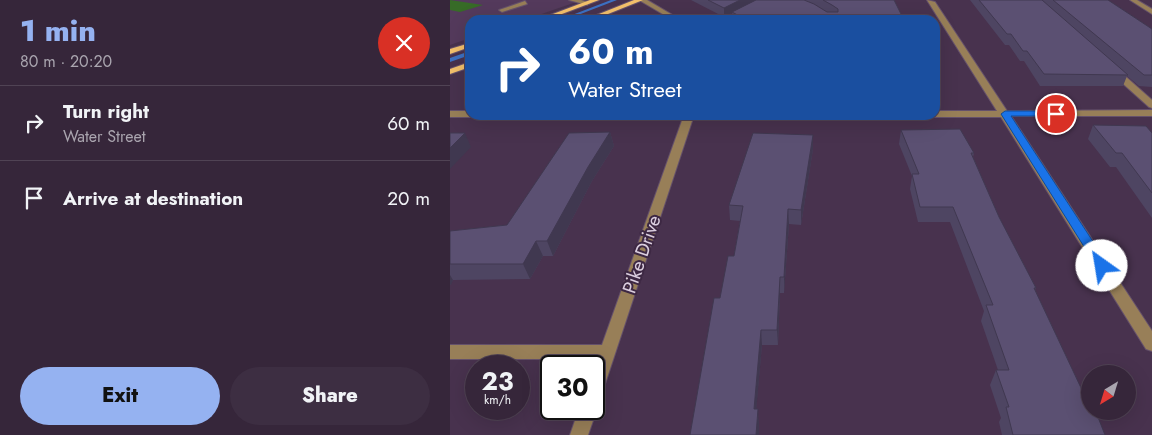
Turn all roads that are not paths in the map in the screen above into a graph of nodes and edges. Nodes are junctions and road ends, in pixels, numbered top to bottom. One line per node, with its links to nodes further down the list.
1 (572, 0): 8 (street)
2 (596, 0): 8 (main road)
3 (641, 0): 12 (main road); 13 (street)
4 (767, 0): 14 (street)
5 (930, 0): 24 (street)
6 (1133, 0): 10 (street)
7 (525, 3): 9 (street)
8 (587, 3): 11 (main road)
9 (502, 10)
10 (1152, 12)
11 (554, 15)
12 (600, 15)
13 (669, 15)
14 (736, 15)
15 (465, 47): 16 (main road)
16 (450, 52)
17 (1106, 64): 20 (street)
18 (465, 66): 19 (main road)
19 (450, 72)
20 (1152, 105)
21 (450, 114): 22 (street)
22 (465, 114)
23 (940, 114): 24 (street)
24 (1005, 114): 25 (street); 27 (street)
25 (1152, 114)
26 (687, 120): 29 (street, Pike Drive)
27 (1152, 344)
28 (450, 352): 29 (street)
29 (608, 352): 30 (street, Pike Drive)
30 (605, 361)
31 (584, 420): 32 (street)
32 (579, 435)

